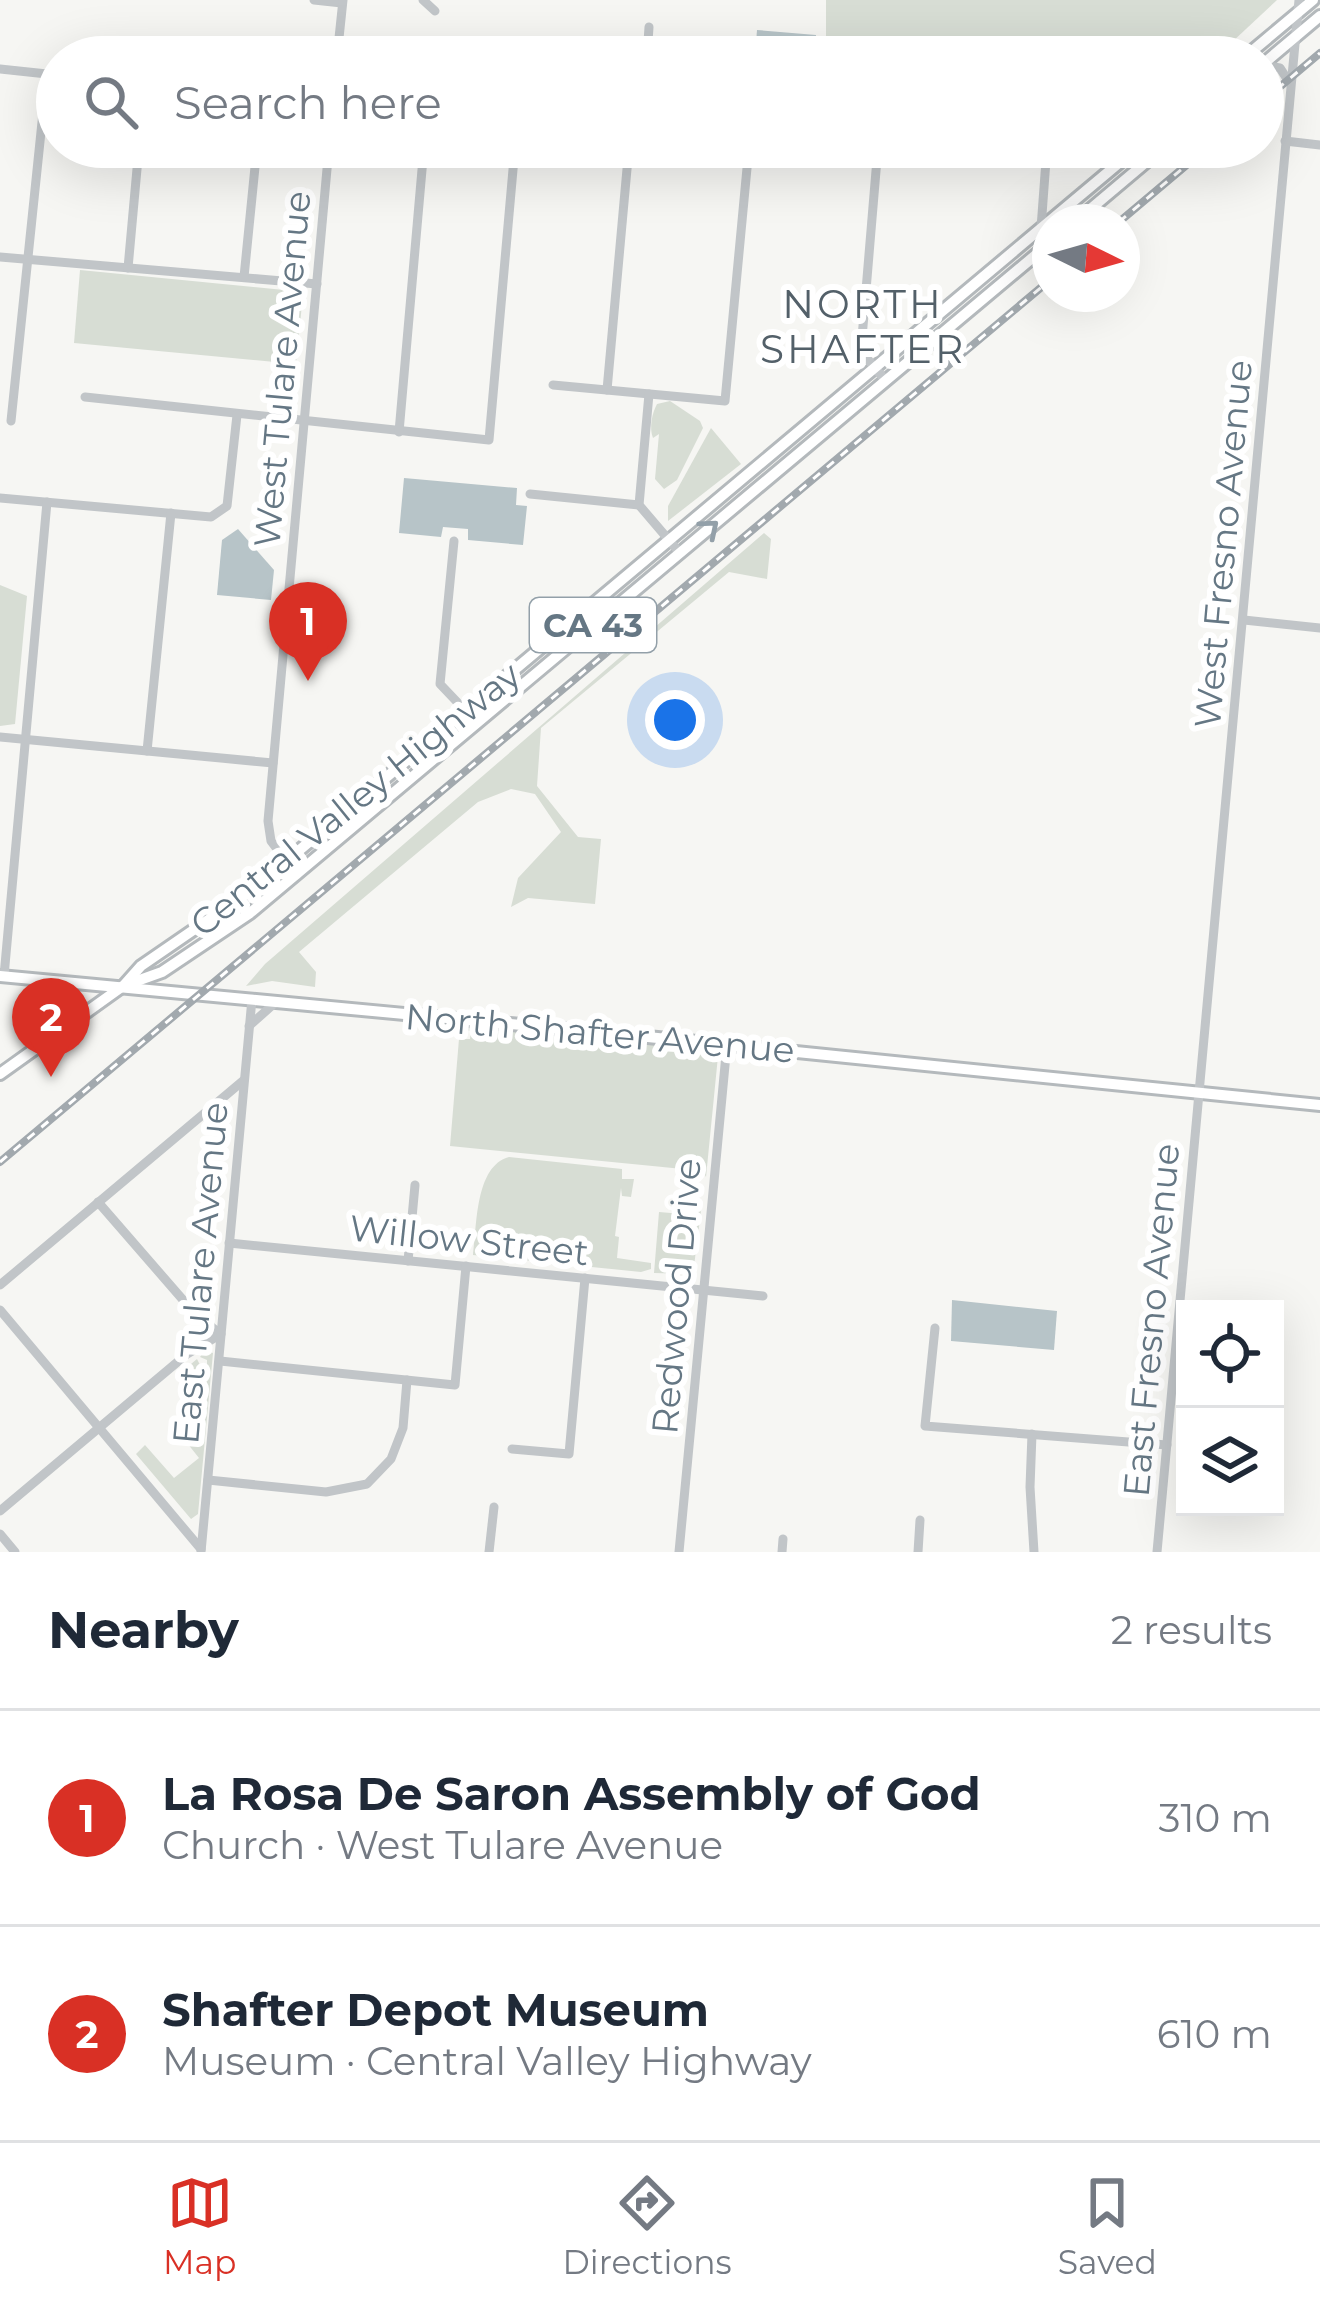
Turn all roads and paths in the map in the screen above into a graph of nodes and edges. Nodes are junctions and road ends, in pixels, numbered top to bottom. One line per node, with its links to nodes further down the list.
1 (314, 0): 4 (street)
2 (423, 0): 6 (street)
3 (1313, 0): 5 (main road)
4 (342, 2): 9 (street)
5 (1299, 7): 11 (main road); 12 (street, West Fresno Avenue)
6 (435, 10)
7 (1320, 16): 12 (main road)
8 (650, 27): 10 (street)
9 (340, 36)
10 (649, 36)
11 (1268, 36)
12 (1295, 37): 13 (main road); 17 (street, West Fresno Avenue)
13 (1284, 47)
14 (0, 69): 15 (street)
15 (36, 73)
16 (1284, 76): 17 (street)
17 (1290, 87): 18 (street, West Fresno Avenue)
18 (1286, 142): 19 (street); 20 (street, West Fresno Avenue)
19 (1320, 145)
20 (1284, 165)
21 (37, 168): 40 (street)
22 (137, 168): 41 (street)
23 (254, 168): 42 (street)
24 (327, 168): 43 (street, West Tulare Avenue)
25 (422, 168): 53 (street)
26 (513, 168): 53 (street)
27 (627, 168): 47 (street)
28 (747, 168): 48 (street)
29 (876, 168): 44 (street)
30 (1045, 168): 34 (street)
31 (1113, 168): 35 (main road, Central Valley Highway / CA 43)
32 (1139, 168): 36 (main road)
33 (1284, 168): 62 (street, West Fresno Avenue)
34 (1043, 204)
35 (1070, 204)
36 (1096, 204)
37 (1032, 236): 44 (main road, Central Valley Highway / CA 43)
38 (0, 257): 40 (street)
39 (1032, 258): 45 (main road, Central Valley Highway / CA 43)
40 (29, 259): 41 (street); 51 (street)
41 (128, 268): 42 (street)
42 (244, 278): 43 (street)
43 (317, 284): 52 (street, West Tulare Avenue)
44 (874, 369): 45 (street); 59 (main road, Central Valley Highway / CA 43)
45 (886, 381): 61 (main road, Central Valley Highway / CA 43, one-way to 45)
46 (553, 385): 47 (street)
47 (607, 390): 48 (street)
48 (649, 394): 57 (street)
49 (85, 398): 50 (street)
50 (237, 415): 52 (street); 58 (street)
51 (11, 421)
52 (304, 423): 53 (street); 69 (street, West Tulare Avenue)
53 (399, 431)
54 (530, 494): 57 (street)
55 (0, 498): 56 (street)
56 (47, 502): 58 (street); 67 (street)
57 (639, 505): 59 (street)
58 (171, 514): 68 (street)
59 (669, 540): 61 (street); 64 (main road, Central Valley Highway / CA 43)
60 (454, 541): 64 (street)
61 (680, 553): 65 (main road, Central Valley Highway / CA 43)
62 (1244, 620): 63 (street); 80 (street, West Fresno Avenue)
63 (1320, 628)
64 (466, 710): 65 (street); 70 (main road, Central Valley Highway / CA 43)
65 (477, 723): 71 (main road, Central Valley Highway / CA 43)
66 (0, 737): 67 (street)
67 (26, 739): 68 (street); 72 (street)
68 (147, 751): 69 (street)
69 (273, 764): 70 (street, West Tulare Avenue)
70 (286, 861): 71 (street, West Tulare Avenue); 73 (main road, Central Valley Highway / CA 43)
71 (297, 874): 73 (main road, Central Valley Highway / CA 43)
72 (2, 976): 73 (main road, North Shafter Avenue)
73 (123, 986): 74 (main road, North Shafter Avenue); 78 (main road, Central Valley Highway / CA 43)
74 (252, 999): 75 (main road, North Shafter Avenue); 76 (street, East Tulare Avenue)
75 (276, 1002): 76 (street); 77 (main road, North Shafter Avenue)
76 (249, 1025): 79 (street, East Tulare Avenue)
77 (727, 1044): 80 (main road, North Shafter Avenue); 89 (street, Redwood Drive)
78 (0, 1074)
79 (244, 1079): 83 (street); 84 (street, East Tulare Avenue)
80 (1199, 1093): 81 (main road, North Shafter Avenue); 98 (street, East Fresno Avenue)
81 (1320, 1106)
82 (415, 1185): 85 (street)
83 (98, 1202): 88 (street); 93 (street)
84 (230, 1243): 85 (street, Willow Street); 93 (street, East Tulare Avenue)
85 (408, 1261): 86 (street, Willow Street)
86 (466, 1267): 87 (street, Willow Street); 95 (street)
87 (585, 1278): 89 (street, Willow Street); 99 (street)
88 (0, 1285)
89 (703, 1290): 90 (street, Willow Street); 109 (street, Redwood Drive)
90 (763, 1296)
91 (0, 1310): 96 (street)
92 (935, 1328): 97 (street)
93 (220, 1334): 94 (street, East Tulare Avenue); 96 (street)
94 (220, 1360): 95 (street); 100 (street, East Tulare Avenue)
95 (407, 1380): 100 (street)
96 (99, 1428): 102 (street); 106 (street)
97 (1033, 1434): 98 (street); 112 (street)
98 (1167, 1445): 113 (street, East Fresno Avenue)
99 (512, 1449)
100 (208, 1480): 106 (street, East Tulare Avenue)
101 (494, 1507): 108 (street)
102 (0, 1511)
103 (920, 1520): 111 (street)
104 (0, 1534): 107 (street)
105 (783, 1539): 110 (street)
106 (201, 1551)
107 (15, 1552)
108 (488, 1552)
109 (679, 1552)
110 (782, 1552)
111 (918, 1552)
112 (1034, 1552)
113 (1157, 1552)

